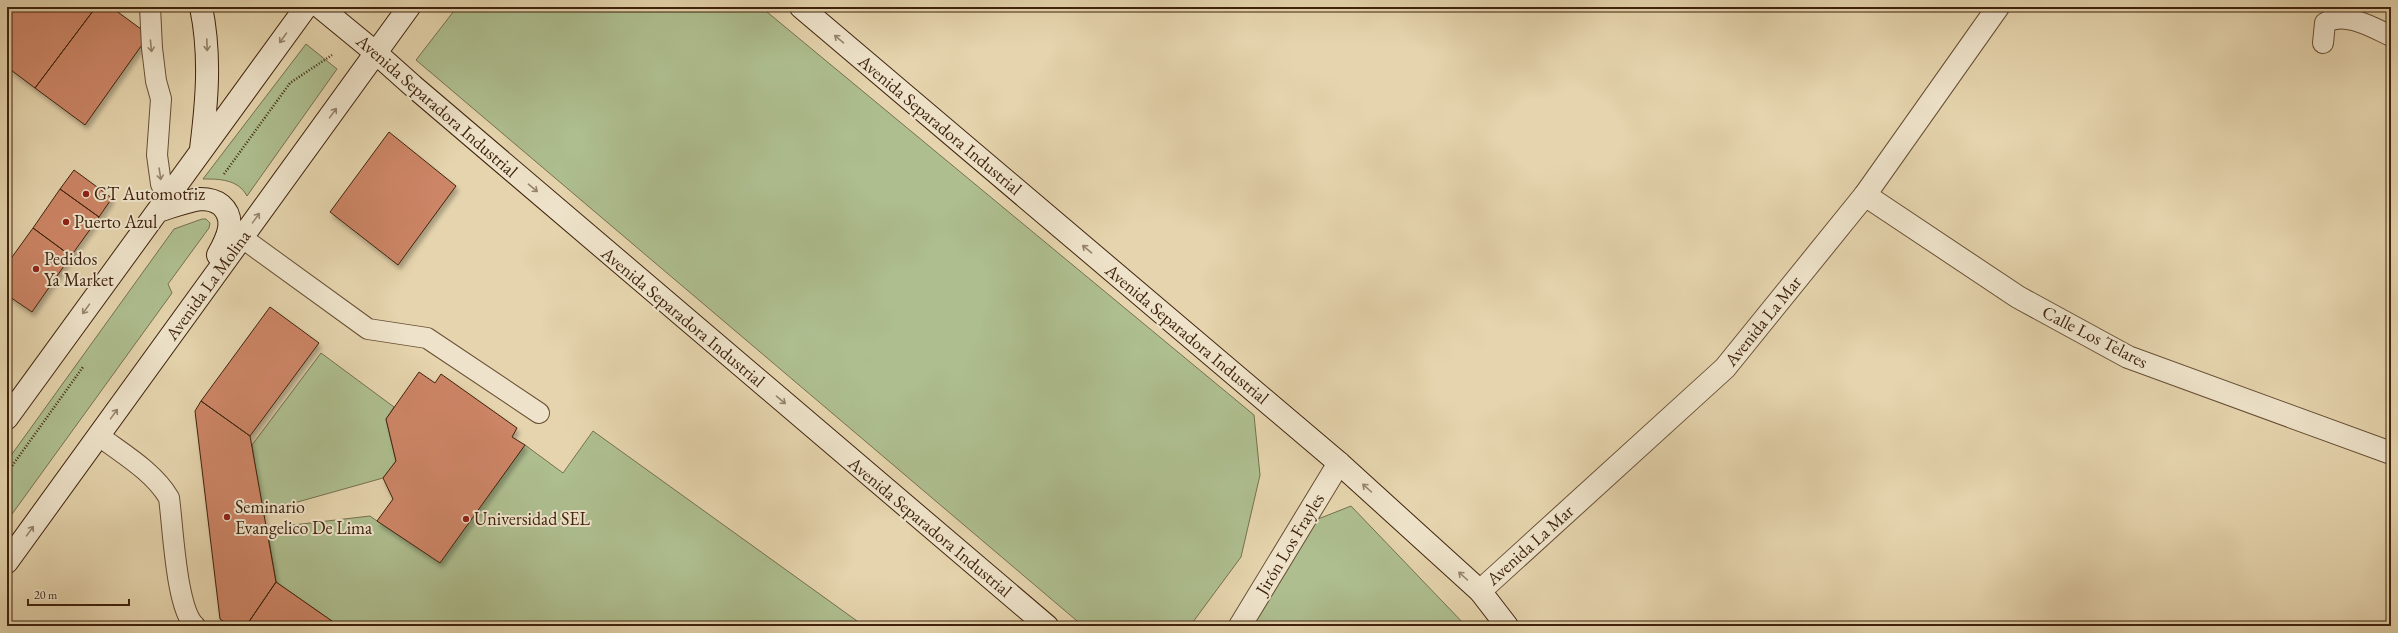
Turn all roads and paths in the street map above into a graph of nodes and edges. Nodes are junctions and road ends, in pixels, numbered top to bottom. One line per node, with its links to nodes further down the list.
1 (150, 7): 14 (lane, one-way to 14)
2 (201, 7): 12 (main road, one-way to 12)
3 (306, 7): 12 (main road, one-way to 12)
4 (320, 7): 11 (main road, Avenida Separadora Industrial)
5 (409, 7): 11 (main road, Avenida La Molina)
6 (801, 7): 20 (main road, Avenida Separadora Industrial, one-way to 6)
7 (1998, 7): 13 (main road, Avenida La Mar)
8 (2355, 13): 9 (lane); 10 (lane)
9 (2391, 36)
10 (2323, 43)
11 (376, 53): 15 (main road, Avenida La Molina, one-way to 11); 24 (main road, Avenida Separadora Industrial, one-way to 24)
12 (201, 151): 14 (main road)
13 (1865, 195): 19 (main road, Calle Los Telares); 22 (main road, Avenida La Mar)
14 (163, 204): 15 (main road); 17 (main road, one-way to 17)
15 (236, 233): 16 (lane); 18 (main road, Avenida La Molina, one-way to 15)
16 (539, 413)
17 (7, 418)
18 (99, 436): 21 (main road, Avenida La Molina, one-way to 18); 23 (lane)
19 (2391, 453)
20 (1339, 463): 22 (main road, Avenida Separadora Industrial, one-way to 20); 25 (main road, Jirón Los Frayles)
21 (7, 562)
22 (1480, 591): 26 (main road, Avenida Separadora Industrial)
23 (195, 626)
24 (1047, 626)
25 (1240, 626)
26 (1507, 626)

